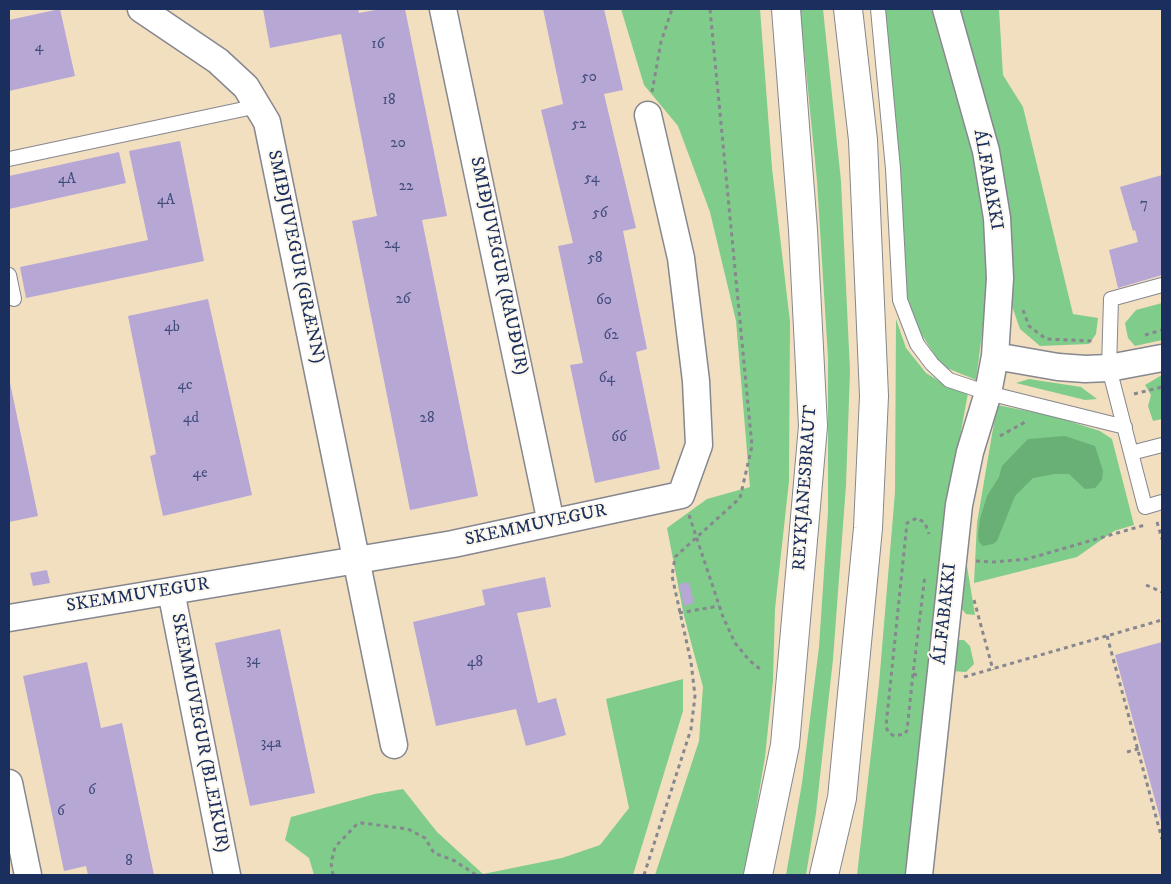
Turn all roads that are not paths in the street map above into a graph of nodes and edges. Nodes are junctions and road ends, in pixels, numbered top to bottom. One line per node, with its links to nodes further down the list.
1 (141, 9): 7 (street, SMIÐJUVEGUR (GRÆNN))
2 (443, 9): 21 (street, SMIÐJUVEGUR (RAUÐUR))
3 (786, 9): 30 (highway, REYKJANESBRAUT)
4 (848, 9): 27 (highway)
5 (878, 9): 16 (lane)
6 (946, 9): 13 (street, ÁLFABAKKI)
7 (258, 106): 9 (lane); 22 (street, SMIÐJUVEGUR (GRÆNN))
8 (648, 115): 21 (street, SKEMMUVEGUR)
9 (9, 159)
10 (9, 274): 12 (lane)
11 (1162, 284): 15 (lane)
12 (14, 299)
13 (995, 356): 15 (street); 16 (street, ÁLFABAKKI)
14 (1162, 358): 15 (street)
15 (1109, 368): 17 (lane)
16 (988, 393): 17 (lane); 33 (street, ÁLFABAKKI)
17 (1125, 427): 19 (lane)
18 (1162, 444): 19 (lane)
19 (1131, 453): 20 (lane)
20 (1162, 502)
21 (551, 523): 22 (street, SKEMMUVEGUR)
22 (358, 561): 23 (street, SKEMMUVEGUR); 25 (street, SMIÐJUVEGUR (GRÆNN))
23 (171, 591): 24 (street, SKEMMUVEGUR); 29 (street, SKEMMUVEGUR (BLEIKUR))
24 (9, 618)
25 (394, 745)
26 (9, 783): 28 (street)
27 (842, 798): 31 (highway); 32 (highway)
28 (28, 875)
29 (227, 875)
30 (758, 875)
31 (824, 875)
32 (836, 875)
33 (919, 875)

